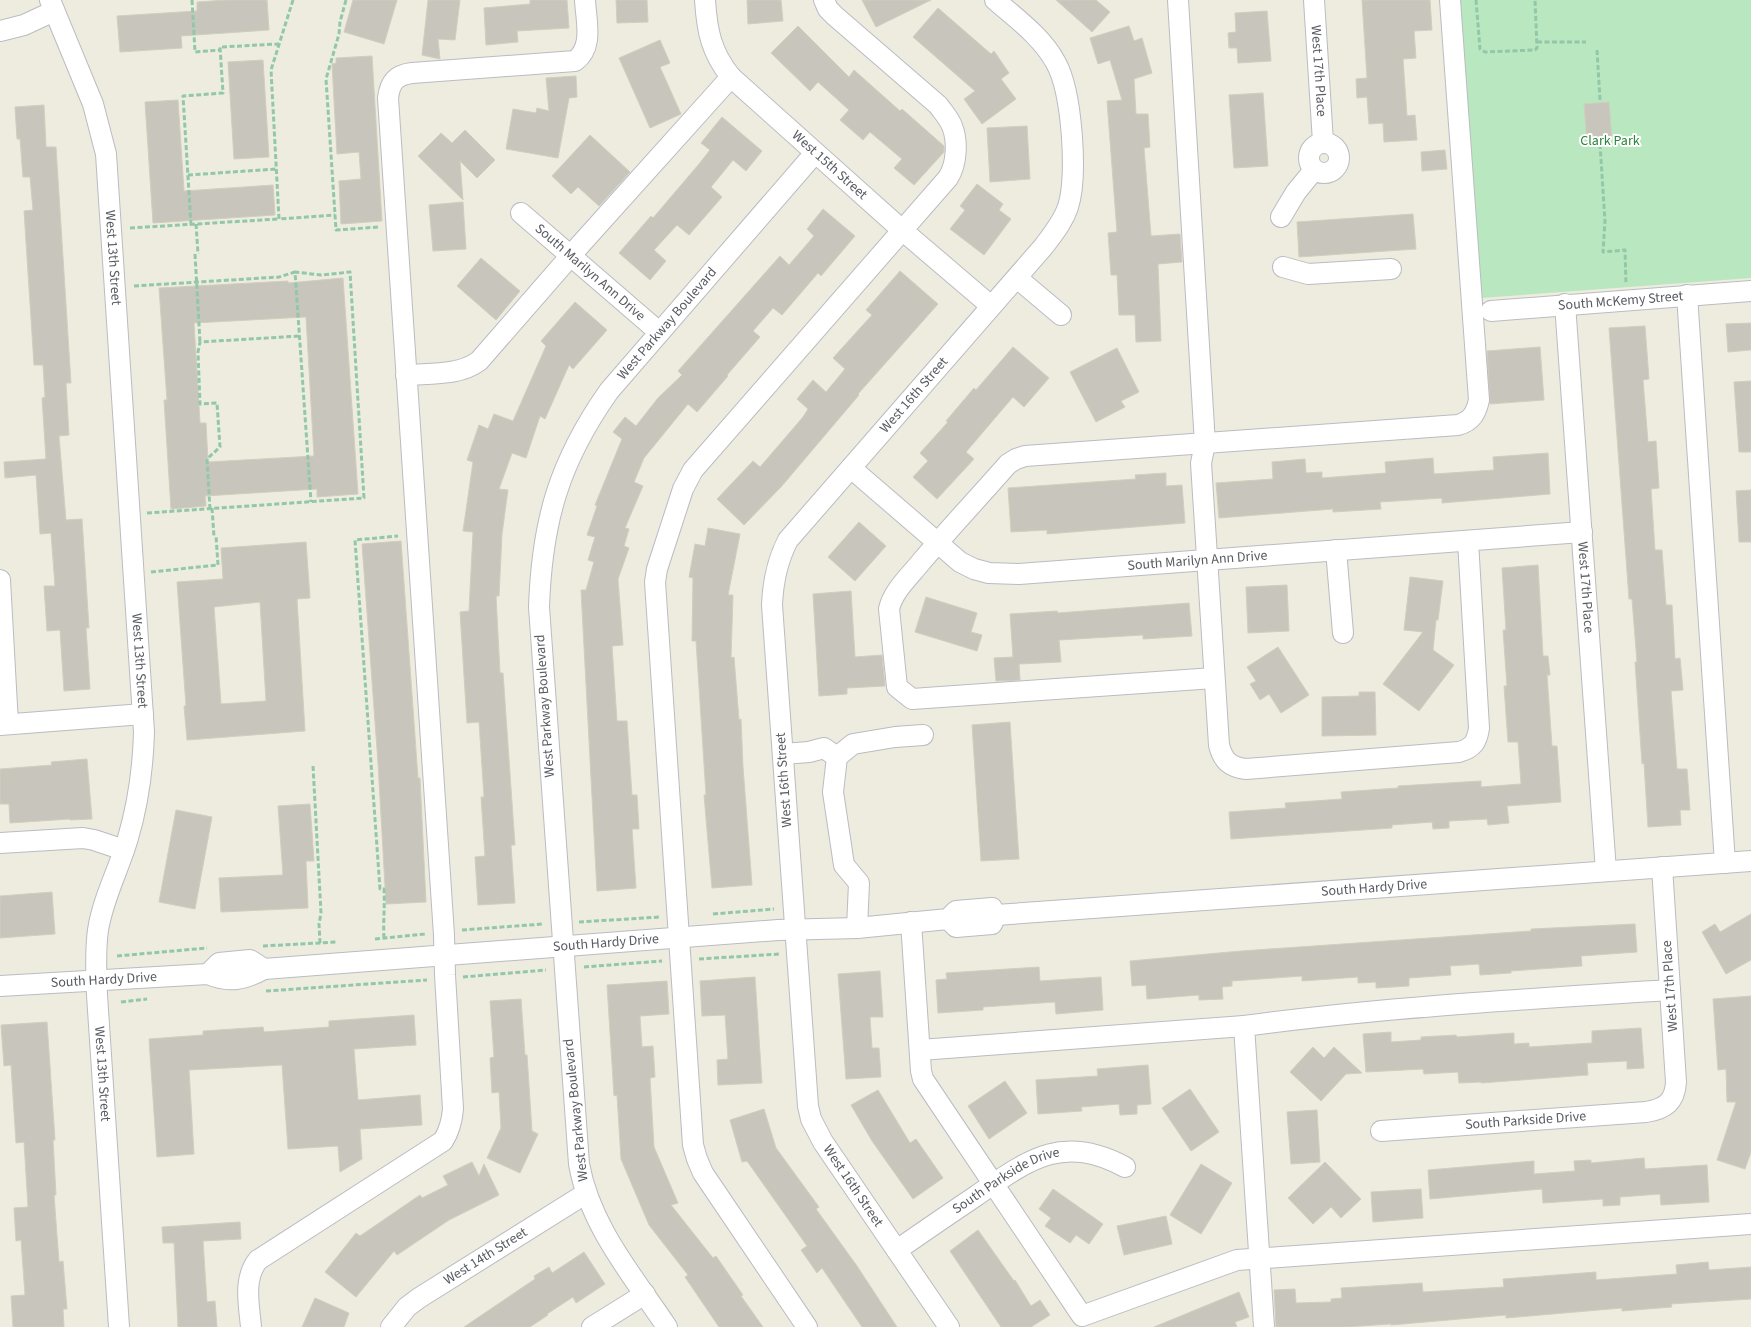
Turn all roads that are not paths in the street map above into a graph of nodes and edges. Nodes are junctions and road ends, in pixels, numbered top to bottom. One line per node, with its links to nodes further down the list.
1 (585, 0): 26 (street)
2 (705, 0): 10 (street, West 15th Street)
3 (824, 0): 14 (street)
4 (995, 0): 18 (street, West 16th Street)
5 (1178, 0): 27 (street)
6 (1314, 0): 13 (street, West 17th Place)
7 (1450, 0): 27 (street)
8 (52, 6): 9 (street); 37 (street, West 13th Street)
9 (0, 31)
10 (731, 77): 11 (street, West 15th Street); 15 (street)
11 (815, 153): 14 (street, West 15th Street); 25 (street, West Parkway Boulevard)
12 (521, 213): 15 (street, South Marilyn Ann Drive)
13 (1281, 217)
14 (902, 230): 22 (street, West 15th Street); 51 (street)
15 (571, 255): 25 (street, South Marilyn Ann Drive); 26 (street)
16 (1283, 268): 17 (street)
17 (1390, 269)
18 (1016, 278): 22 (street, West 16th Street); 24 (street)
19 (1751, 291): 20 (street, South McKemy Street)
20 (1687, 295): 21 (street, South McKemy Street); 45 (street)
21 (1565, 304): 23 (street, South McKemy Street); 29 (street, West 17th Place)
22 (991, 306): 28 (street, West 16th Street)
23 (1491, 310)
24 (1061, 315)
25 (659, 332): 52 (street, West Parkway Boulevard)
26 (406, 375): 53 (street)
27 (1205, 444): 31 (street); 33 (street)
28 (851, 468): 31 (street, South Marilyn Ann Drive); 40 (street, West 16th Street)
29 (1582, 532): 30 (street, South Marilyn Ann Drive); 47 (street, West 17th Place)
30 (1468, 540): 32 (street, South Marilyn Ann Drive); 36 (street)
31 (938, 544): 33 (street, South Marilyn Ann Drive); 36 (street)
32 (1336, 550): 33 (street, South Marilyn Ann Drive); 35 (street)
33 (1207, 560): 36 (street)
34 (0, 580): 38 (street)
35 (1343, 633)
36 (1214, 678)
37 (143, 714): 38 (street); 43 (street, West 13th Street)
38 (4, 724)
39 (923, 736): 41 (street)
40 (782, 754): 41 (street); 50 (street, West 16th Street)
41 (837, 756): 49 (street)
42 (0, 843): 43 (street)
43 (124, 850): 54 (street, West 13th Street)
44 (1751, 861): 45 (street, South Hardy Drive)
45 (1725, 863): 46 (street, South Hardy Drive)
46 (1662, 867): 47 (street, South Hardy Drive); 56 (street, West 17th Place)
47 (1606, 871): 48 (street, South Hardy Drive)
48 (911, 922): 49 (street, South Hardy Drive); 58 (street)
49 (857, 928): 50 (street, South Hardy Drive)
50 (794, 930): 51 (street, South Hardy Drive); 65 (street, West 16th Street)
51 (678, 937): 52 (street, South Hardy Drive); 74 (street)
52 (562, 946): 53 (street, South Hardy Drive); 63 (street, West Parkway Boulevard)
53 (445, 955): 54 (street, South Hardy Drive); 70 (street)
54 (96, 980): 55 (street, South Hardy Drive); 69 (street, West 13th Street)
55 (0, 986)
56 (1670, 990): 57 (street); 59 (street, West 17th Place)
57 (1244, 1026): 58 (street); 66 (street)
58 (920, 1050): 62 (street)
59 (1669, 1104): 60 (street, South Parkside Drive)
60 (1381, 1131)
61 (1125, 1166): 62 (street, South Parkside Drive)
62 (993, 1184): 65 (street, South Parkside Drive); 68 (street)
63 (585, 1194): 67 (street, West Parkway Boulevard); 71 (street, West 14th Street)
64 (1751, 1224): 66 (street)
65 (897, 1250): 75 (street, West 16th Street)
66 (1259, 1258): 68 (street); 76 (street)
67 (645, 1294): 72 (street); 73 (street, West Parkway Boulevard)
68 (1085, 1321)
69 (119, 1327)
70 (251, 1327)
71 (390, 1327)
72 (592, 1327)
73 (668, 1327)
74 (808, 1327)
75 (949, 1327)
76 (1264, 1327)

